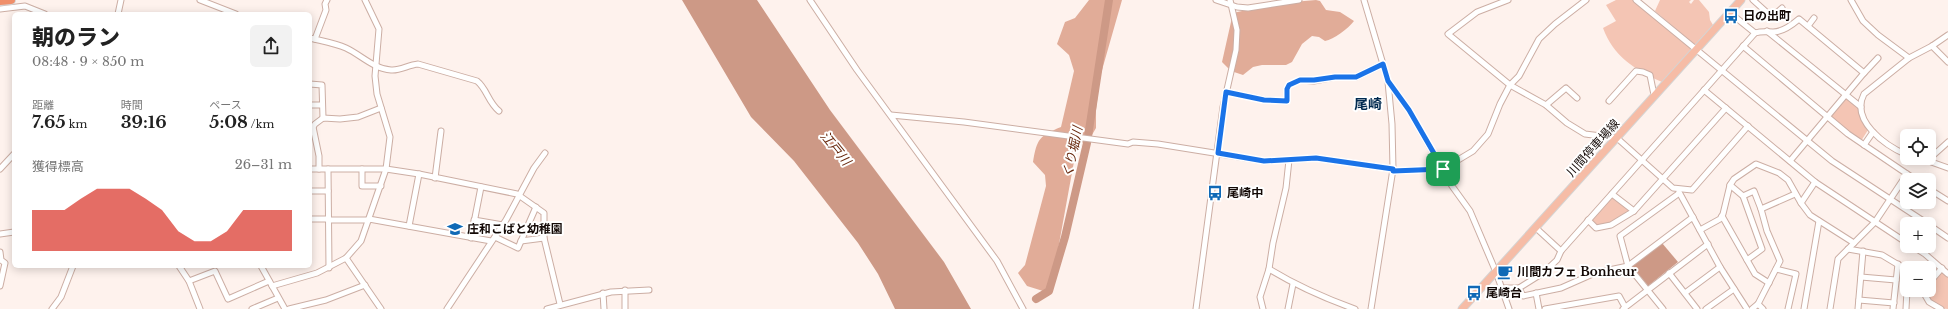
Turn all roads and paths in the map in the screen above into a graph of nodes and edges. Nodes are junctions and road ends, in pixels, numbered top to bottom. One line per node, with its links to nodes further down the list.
1 (10, 0): 16 (highway)
2 (121, 0): 21 (street)
3 (200, 0): 22 (street)
4 (327, 0): 29 (street)
5 (365, 0): 37 (street)
6 (810, 0): 56 (street)
7 (1216, 0): 17 (street)
8 (1299, 0): 17 (street)
9 (1364, 0): 36 (street)
10 (1508, 0): 42 (street)
11 (1586, 0): 42 (street)
12 (1636, 0): 32 (street)
13 (1741, 0): 23 (main road, 川間停車場線)
14 (1753, 0): 18 (street)
15 (1851, 0): 34 (street)
16 (0, 1)
17 (1231, 2): 44 (street)
18 (1782, 8)
19 (0, 9): 20 (street)
20 (40, 12)
21 (118, 12)
22 (226, 12)
23 (1729, 12): 27 (street); 32 (main road, 川間停車場線)
24 (1814, 18): 25 (street)
25 (1808, 26): 26 (street); 39 (street)
26 (1766, 30): 27 (street); 46 (street)
27 (1754, 33): 30 (street)
28 (1948, 35): 31 (street)
29 (313, 38): 37 (street)
30 (1743, 46): 38 (street); 57 (street)
31 (1932, 46): 34 (street); 35 (street)
32 (1697, 48): 38 (street); 45 (main road, 川間停車場線)
33 (1878, 58): 39 (street)
34 (1909, 58): 52 (street)
35 (1948, 62)
36 (1383, 64): 40 (street); 44 (street)
37 (375, 66): 53 (street); 55 (street)
38 (1722, 69): 43 (street); 64 (street)
39 (1864, 73): 46 (street)
40 (1388, 81): 83 (street); 84 (street)
41 (312, 84): 50 (street)
42 (1510, 85): 51 (street); 83 (street)
43 (1704, 90): 54 (street); 73 (street)
44 (1226, 92): 69 (street)
45 (1654, 94): 48 (street); 63 (main road, 川間停車場線)
46 (1846, 96): 52 (street); 57 (street)
47 (1577, 98): 51 (street)
48 (1609, 101)
49 (312, 105): 50 (street)
50 (322, 105): 58 (street)
51 (1546, 106): 63 (street)
52 (1861, 107): 62 (street)
53 (381, 108): 58 (street); 82 (street)
54 (1726, 108): 59 (street); 88 (street)
55 (499, 111)
56 (891, 115): 69 (street); 190 (street)
57 (1827, 117): 64 (street); 66 (street)
58 (323, 118): 60 (street)
59 (1748, 126): 74 (street); 96 (street)
60 (312, 129): 79 (street)
61 (441, 131): 87 (street)
62 (1872, 132): 66 (street); 67 (street)
63 (1617, 138): 73 (street); 120 (main road, 川間停車場線)
64 (1808, 141): 74 (street); 102 (street)
65 (1948, 142): 70 (street)
66 (1864, 145): 85 (street)
67 (1900, 150)
68 (545, 153): 100 (street)
69 (1218, 153): 72 (street); 191 (street)
70 (1936, 153)
71 (12, 156): 77 (street)
72 (1289, 160): 84 (street); 148 (street)
73 (1642, 160): 88 (street); 98 (street)
74 (1790, 161): 89 (street)
75 (1936, 163): 76 (street)
76 (1948, 168)
77 (0, 169)
78 (312, 169): 79 (street)
79 (319, 169): 80 (street)
80 (328, 169): 81 (street); 95 (street)
81 (362, 169): 82 (street); 92 (street)
82 (386, 169): 86 (street); 92 (street)
83 (1443, 169): 84 (street); 150 (street)
84 (1393, 170): 195 (street)
85 (1906, 173)
86 (419, 174): 87 (street); 119 (street)
87 (435, 178): 93 (street)
88 (1662, 179): 96 (street); 107 (street)
89 (1815, 182): 104 (street); 117 (street)
90 (1900, 184): 102 (street)
91 (1730, 185): 99 (street); 101 (street); 108 (street)
92 (381, 186): 113 (street)
93 (481, 186): 100 (street); 114 (street)
94 (312, 191): 95 (street)
95 (328, 191): 112 (street)
96 (1679, 191): 109 (street); 141 (street)
97 (1936, 193): 103 (street)
98 (1612, 194): 107 (street); 115 (street)
99 (1796, 194): 104 (street); 106 (street)
100 (520, 195): 105 (street); 118 (street)
101 (1743, 196): 106 (street); 139 (street)
102 (1890, 199): 110 (street); 117 (street)
103 (1948, 201)
104 (1801, 203): 116 (street)
105 (536, 207): 126 (street); 130 (street)
106 (1761, 209): 149 (street)
107 (1634, 211): 115 (street)
108 (1722, 216): 121 (street); 139 (street)
109 (1692, 217): 121 (street); 141 (street)
110 (1917, 217)
111 (312, 219): 112 (street)
112 (328, 219): 113 (street); 146 (street)
113 (369, 220): 119 (street); 138 (street)
114 (474, 220): 118 (street); 125 (street)
115 (1588, 220): 134 (street)
116 (1819, 221): 131 (street); 207 (street)
117 (1875, 222): 127 (street); 131 (street)
118 (503, 225): 129 (street)
119 (408, 226): 125 (street)
120 (1536, 228): 134 (street); 150 (main road, 川間停車場線)
121 (1700, 230): 132 (street)
122 (1936, 230): 128 (street)
123 (12, 232): 124 (street)
124 (0, 234)
125 (472, 238): 129 (street)
126 (544, 238): 130 (street); 177 (street)
127 (1900, 238)
128 (1948, 238)
129 (493, 239): 130 (street); 186 (street)
130 (521, 241)
131 (1854, 243): 133 (street)
132 (1708, 244): 142 (street); 151 (street)
133 (1848, 249): 135 (street); 208 (street)
134 (1561, 250): 164 (street)
135 (1863, 251): 140 (street); 154 (street)
136 (0, 252): 161 (street)
137 (1922, 253): 147 (street)
138 (346, 258): 146 (street); 160 (street)
139 (1747, 260): 158 (street)
140 (1898, 264): 155 (street)
141 (1628, 266): 168 (street); 170 (street)
142 (1720, 267): 165 (street); 171 (street)
143 (73, 268): 180 (street)
144 (181, 268): 156 (street)
145 (261, 268): 157 (street)
146 (329, 268): 162 (street)
147 (1942, 268): 152 (street); 153 (street)
148 (1270, 269): 159 (street); 192 (street)
149 (1776, 269): 158 (street); 206 (street)
150 (1496, 272): 163 (street); 196 (main road, 川間停車場線)
151 (1669, 274): 168 (street); 171 (street)
152 (1948, 274)
153 (1936, 275)
154 (1861, 277): 155 (street); 175 (street)
155 (1896, 280): 176 (street)
156 (189, 281): 157 (street); 181 (street)
157 (269, 281): 162 (street)
158 (1768, 283): 178 (street)
159 (1293, 284): 193 (street); 194 (street)
160 (365, 285): 184 (street); 185 (street)
161 (0, 286)
162 (272, 286): 174 (street)
163 (1502, 288): 164 (street); 197 (street)
164 (1519, 288): 170 (street)
165 (1734, 289): 202 (street); 203 (street)
166 (625, 290): 167 (street); 169 (street); 189 (street)
167 (649, 290)
168 (1647, 290): 179 (street); 200 (street)
169 (603, 293): 177 (street); 188 (street)
170 (1536, 293): 198 (street)
171 (1684, 293): 201 (street)
172 (1907, 297): 211 (street)
173 (1926, 297): 212 (street)
174 (278, 298): 182 (street); 183 (street)
175 (1859, 300): 176 (street); 209 (street)
176 (1894, 303): 210 (street)
177 (560, 304): 187 (street)
178 (1758, 304): 204 (street); 205 (street)
179 (1624, 308): 199 (street)
180 (52, 309)
181 (200, 309)
182 (252, 309)
183 (285, 309)
184 (289, 309)
185 (381, 309)
186 (447, 309)
187 (547, 309)
188 (604, 309)
189 (625, 309)
190 (1023, 309)
191 (1196, 309)
192 (1263, 309)
193 (1288, 309)
194 (1355, 309)
195 (1371, 309)
196 (1462, 309)
197 (1509, 309)
198 (1539, 309)
199 (1545, 309)
200 (1662, 309)
201 (1697, 309)
202 (1706, 309)
203 (1747, 309)
204 (1752, 309)
205 (1763, 309)
206 (1788, 309)
207 (1804, 309)
208 (1830, 309)
209 (1858, 309)
210 (1894, 309)
211 (1906, 309)
212 (1941, 309)

